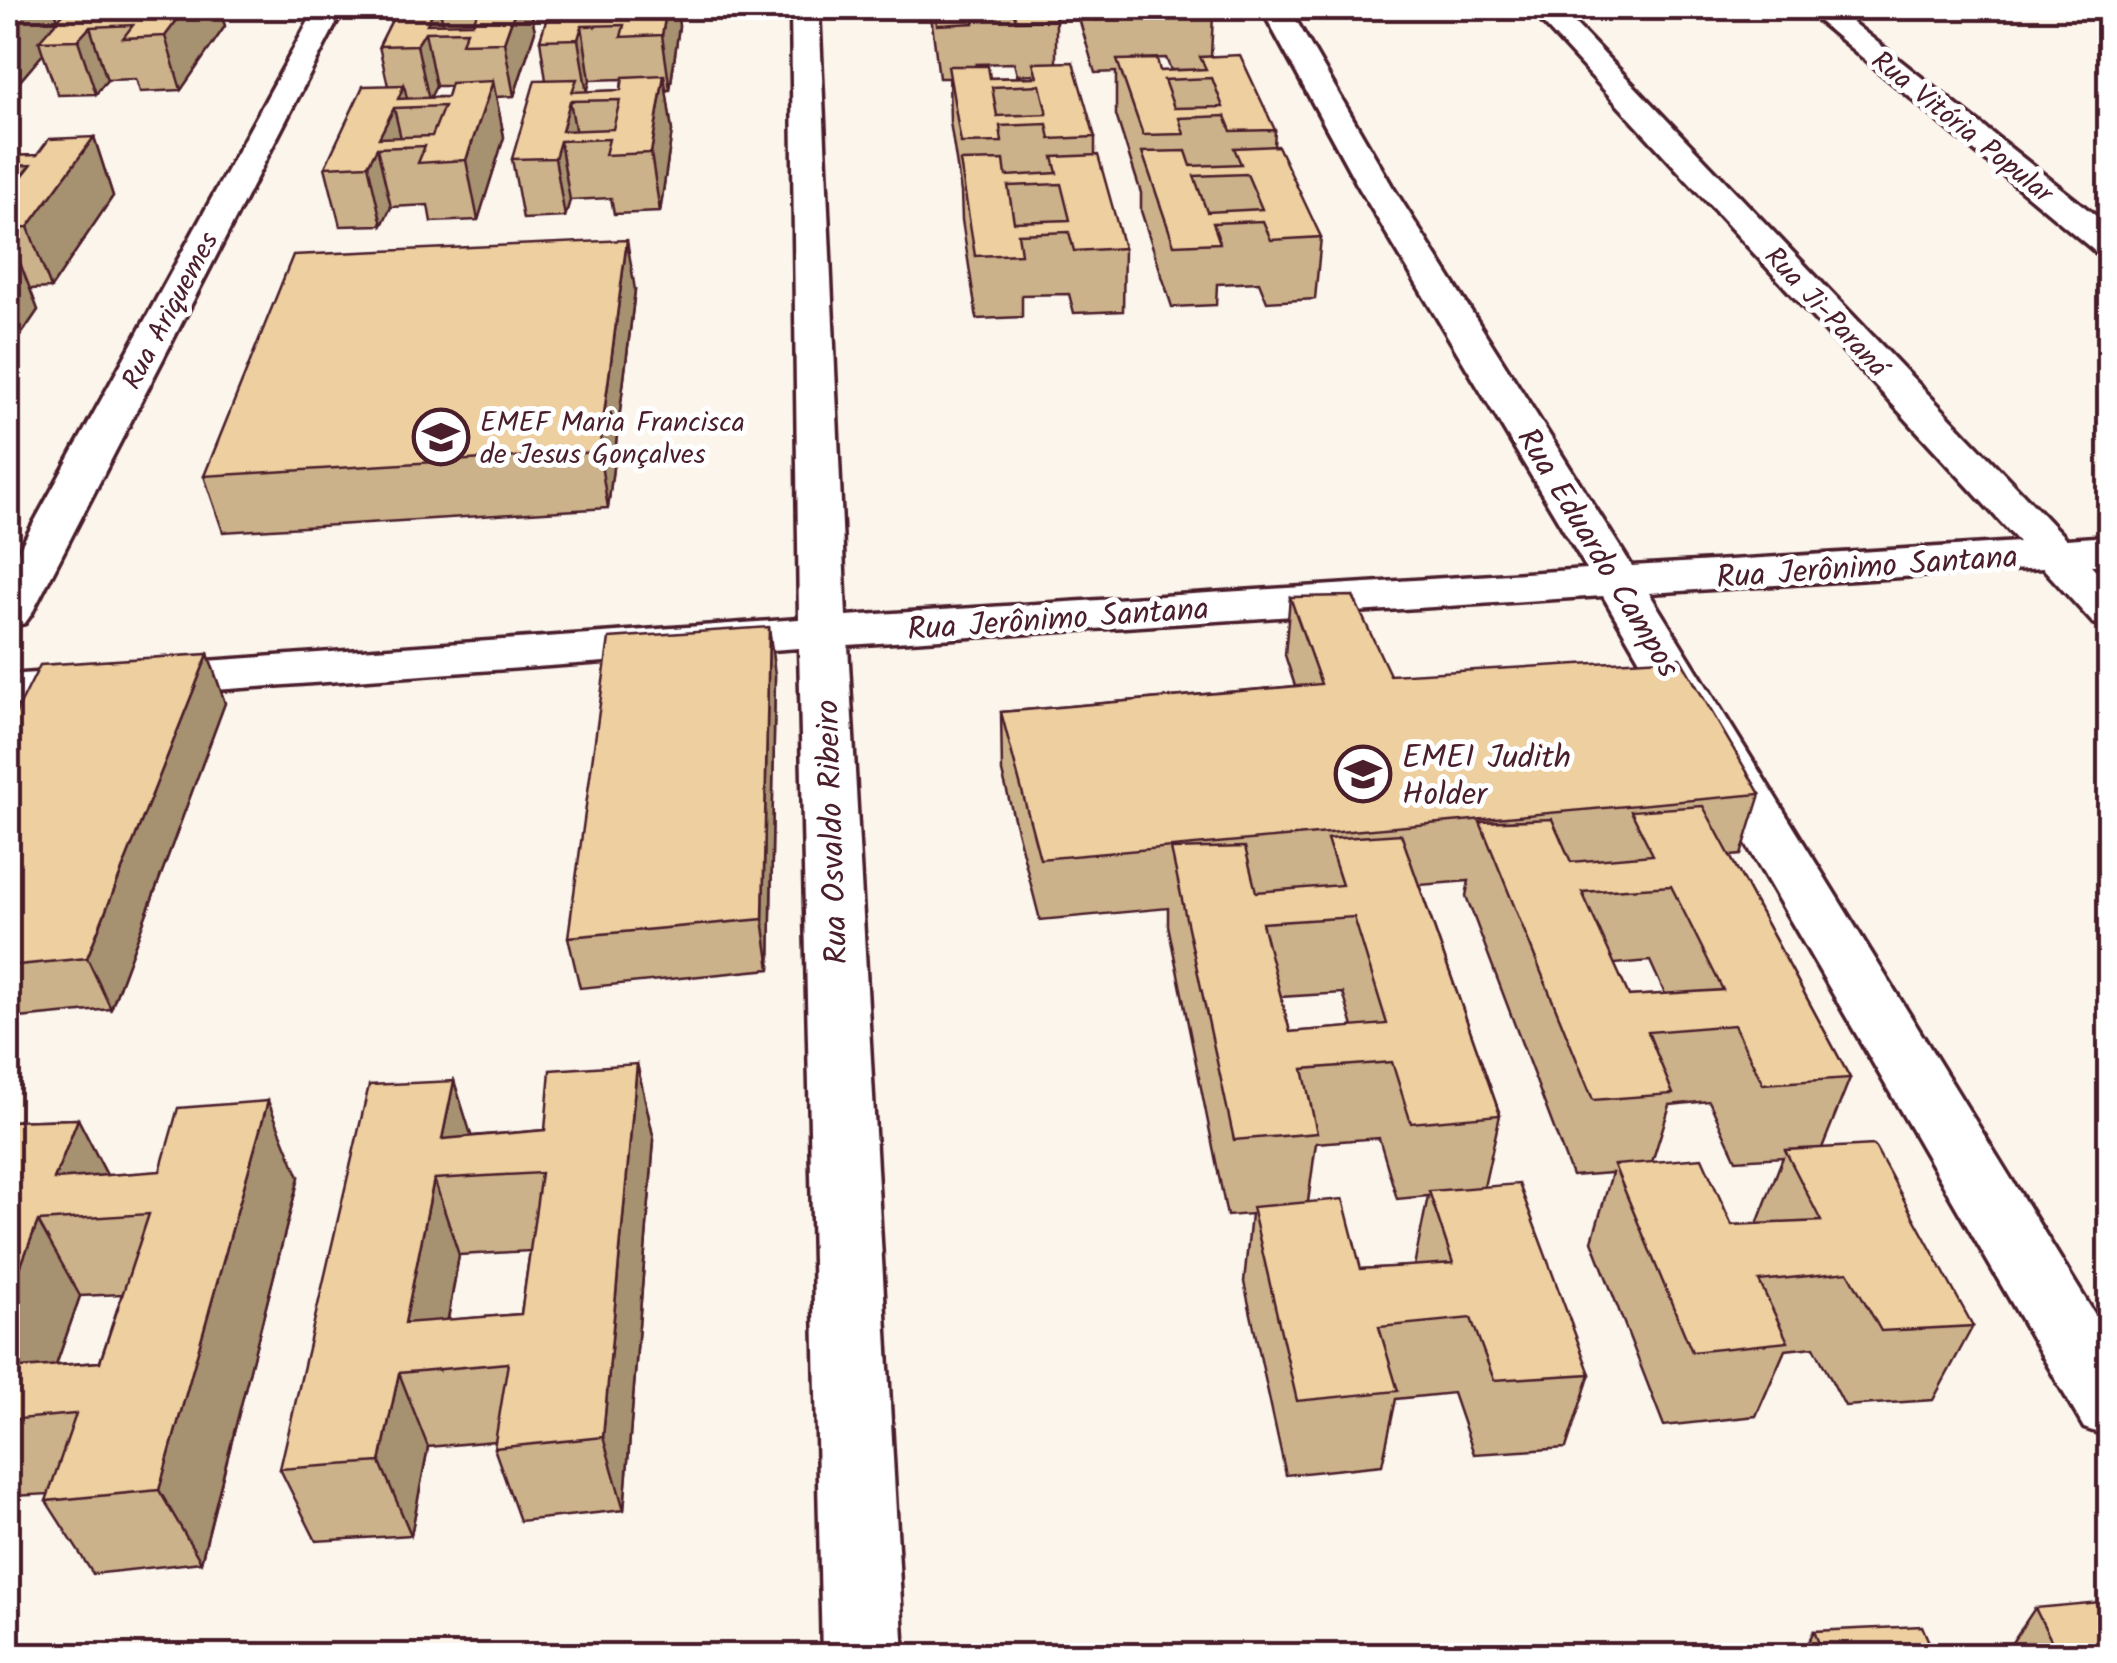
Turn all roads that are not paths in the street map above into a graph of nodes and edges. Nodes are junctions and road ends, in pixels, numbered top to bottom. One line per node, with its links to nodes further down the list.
1 (330, 8): 10 (street, Rua Ariquemes)
2 (805, 8): 12 (street, Rua Osvaldo Ribeiro)
3 (1275, 8): 9 (street, Rua Eduardo Campos)
4 (1550, 8): 8 (street, Rua Ji-Paraná)
5 (1817, 8): 6 (street, Rua Vitória Popular)
6 (2110, 245)
7 (2110, 550): 8 (street, Rua Jerônimo Santana)
8 (2055, 554): 9 (street, Rua Jerônimo Santana); 11 (street, Rua Ji-Paraná)
9 (1618, 583): 12 (street, Rua Jerônimo Santana); 14 (street, Rua Eduardo Campos)
10 (8, 613)
11 (2110, 613)
12 (823, 632): 13 (street, Rua Jerônimo Santana); 15 (street, Rua Osvaldo Ribeiro)
13 (8, 690)
14 (2110, 1405)
15 (863, 1656)

